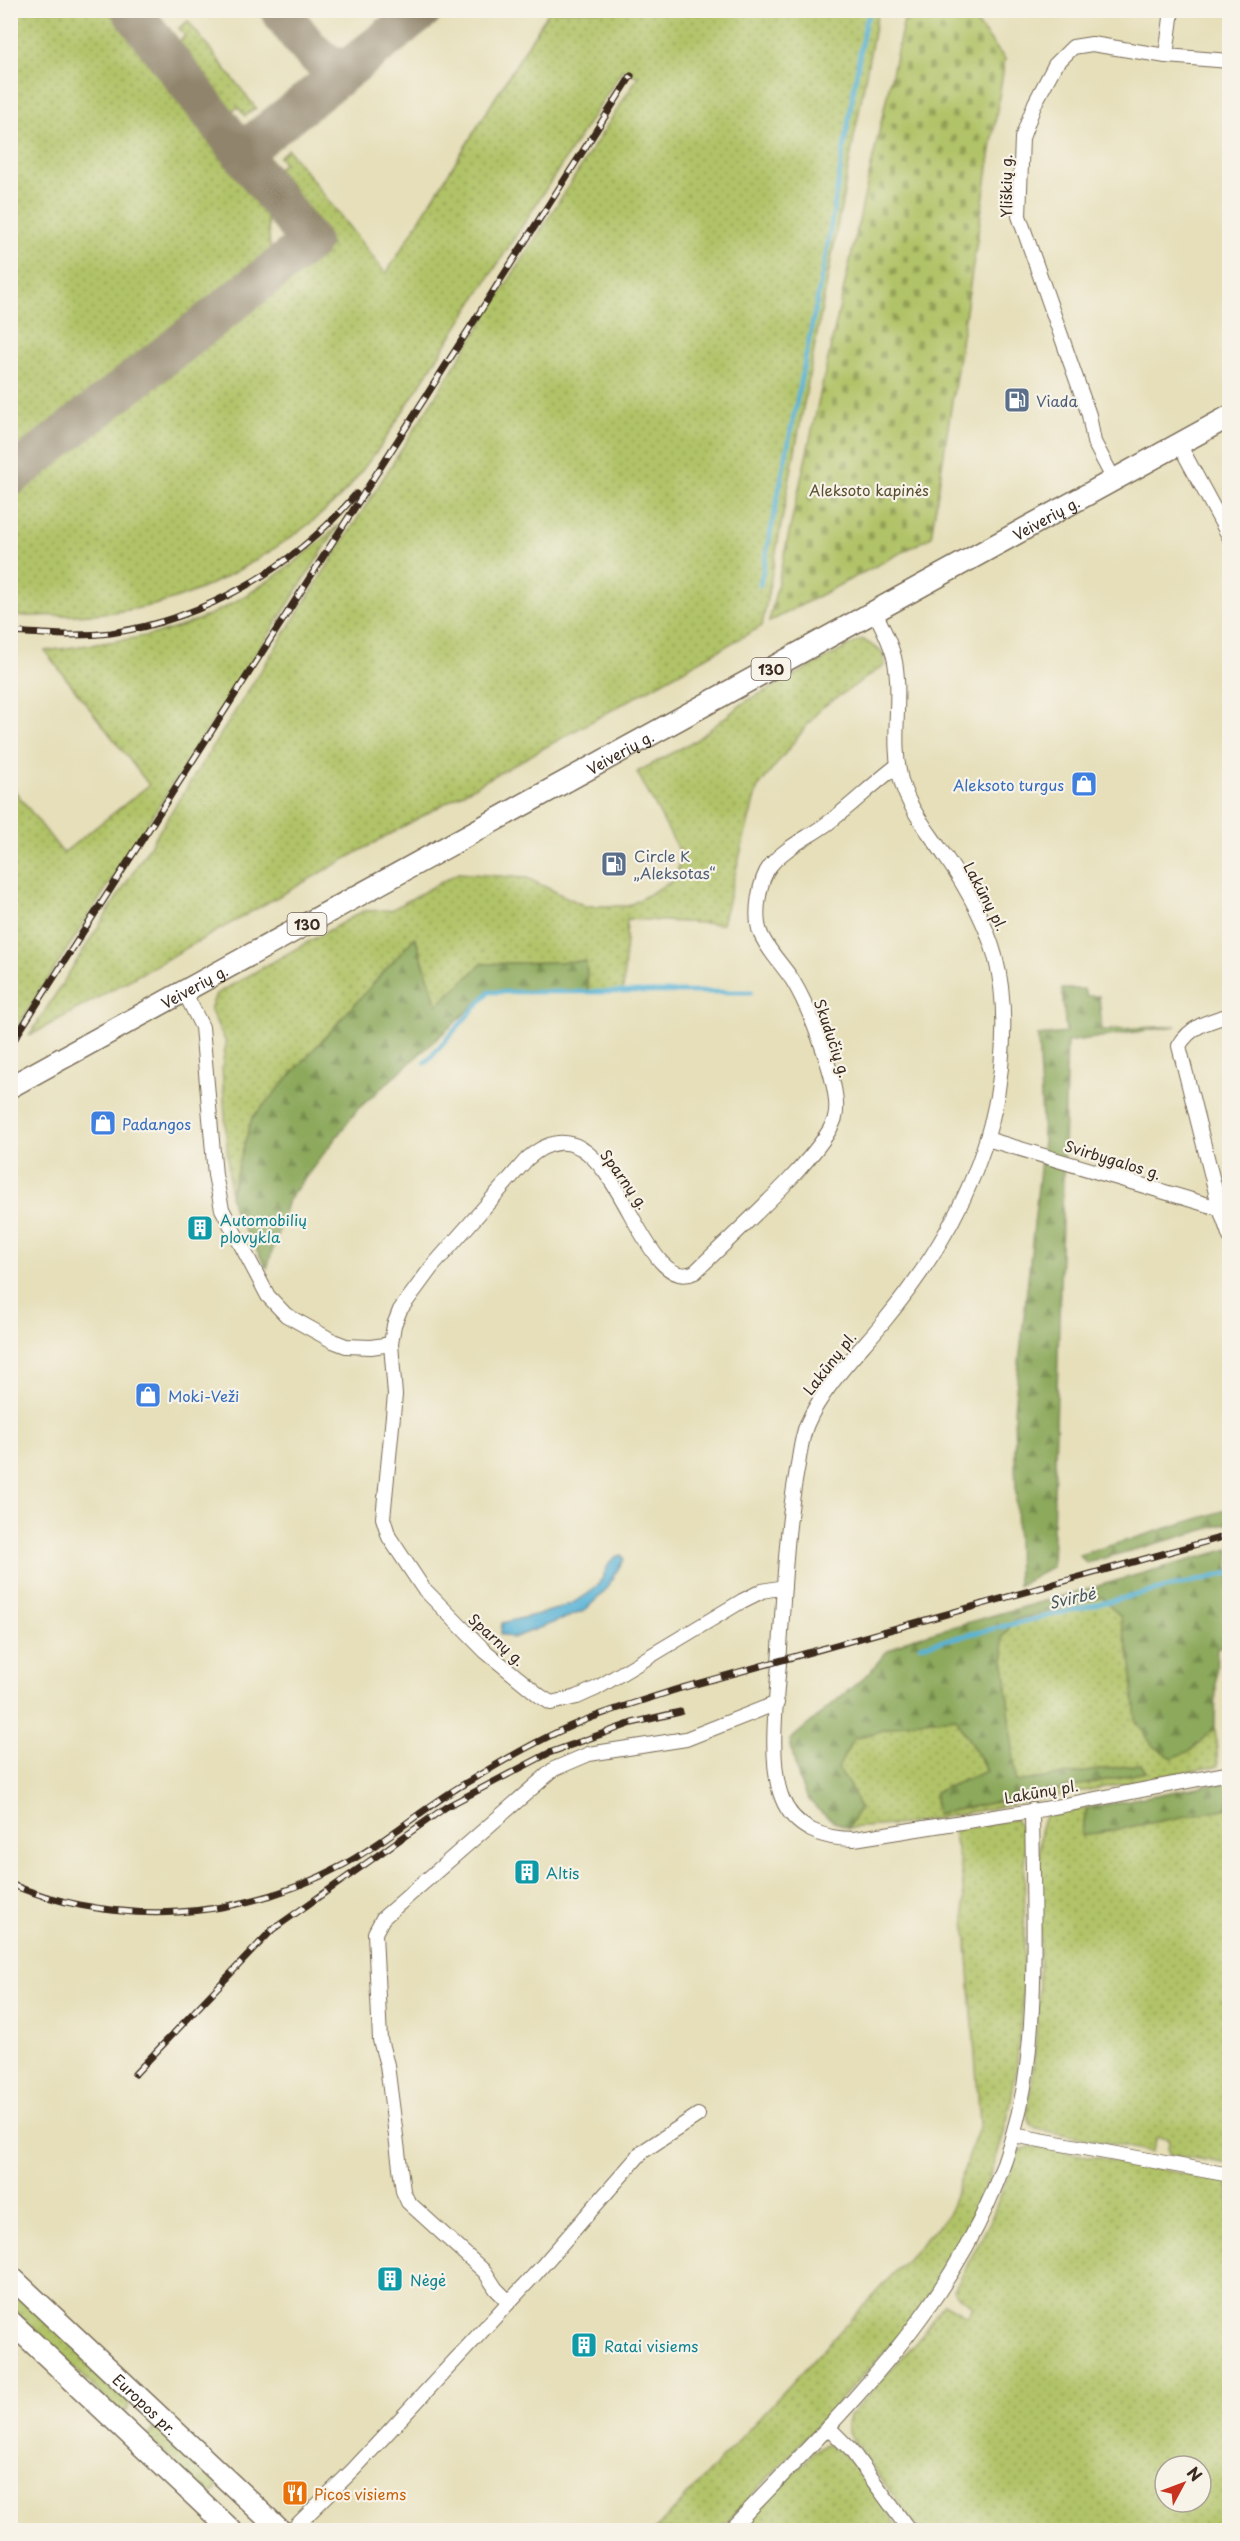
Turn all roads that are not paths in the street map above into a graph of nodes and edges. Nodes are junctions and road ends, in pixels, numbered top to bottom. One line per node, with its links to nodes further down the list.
1 (1172, 10): 2 (street)
2 (1166, 56): 3 (street, Yliškių g.); 6 (street, Yliškių g.)
3 (1230, 61)
4 (1230, 416): 5 (main road, Veiverių g. / 130)
5 (1179, 444): 6 (main road, Veiverių g. / 130); 7 (street)
6 (1114, 480): 8 (main road, Veiverių g. / 130)
7 (1230, 538)
8 (875, 612): 9 (street, Lakūnų pl.); 10 (main road, Veiverių g. / 130)
9 (898, 765): 13 (street, Lakūnų pl.); 16 (street, Skudučių g.)
10 (184, 992): 12 (main road, Veiverių g. / 130); 17 (street)
11 (1230, 1015): 14 (street)
12 (10, 1087)
13 (987, 1139): 14 (street, Svirbygalos g.); 18 (street, Lakūnų pl.)
14 (1225, 1210): 15 (street)
15 (1230, 1237)
16 (695, 1272): 17 (street, Sparnų g.)
17 (391, 1344): 18 (street, Sparnų g.)
18 (784, 1587): 19 (street, Lakūnų pl.)
19 (777, 1703): 21 (street, Lakūnų pl.); 26 (street)
20 (1230, 1773): 21 (street, Lakūnų pl.)
21 (1032, 1810): 23 (street)
22 (698, 2115): 26 (street)
23 (1012, 2134): 24 (street); 29 (street)
24 (1230, 2175)
25 (10, 2276): 28 (main road, Europos pr.)
26 (509, 2302): 33 (street)
27 (10, 2321): 30 (main road)
28 (152, 2409): 30 (main road); 32 (main road, Europos pr.)
29 (828, 2427): 34 (street); 35 (street)
30 (129, 2433): 31 (main road)
31 (231, 2530)
32 (280, 2530)
33 (292, 2530)
34 (730, 2530)
35 (909, 2530)

